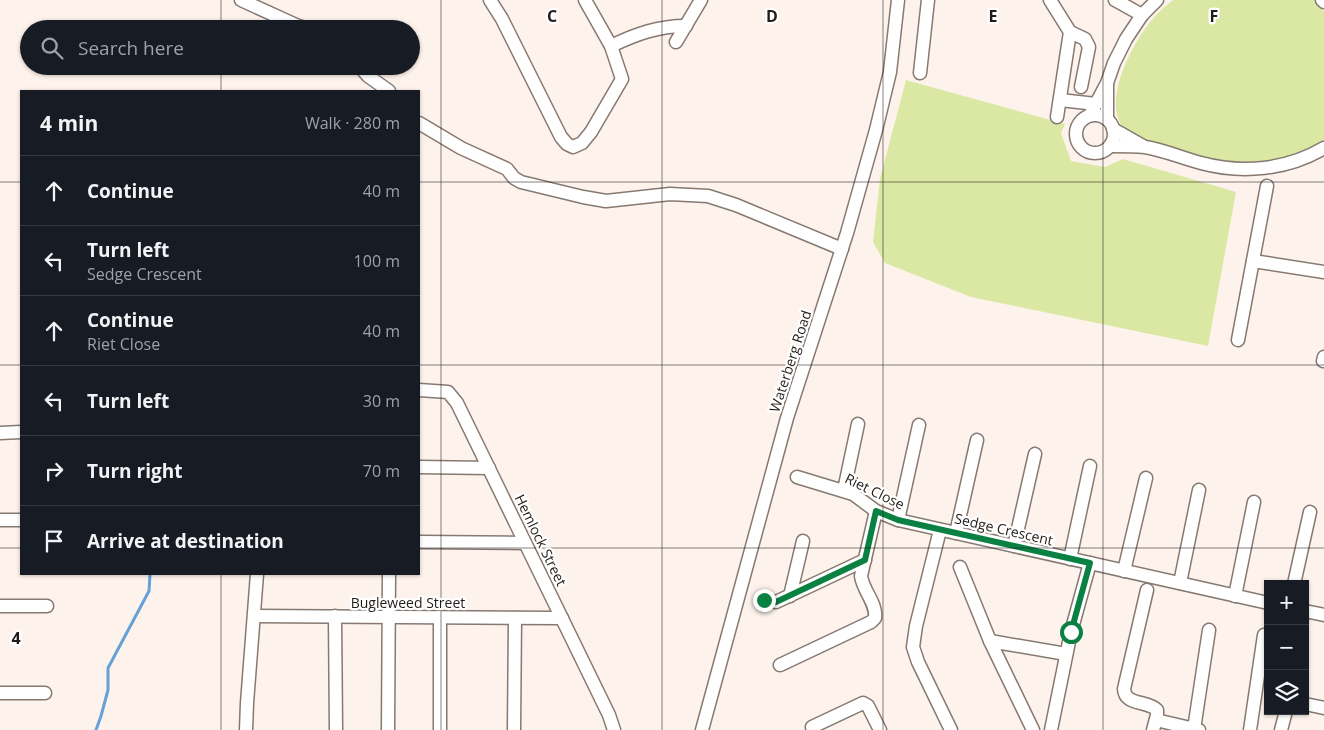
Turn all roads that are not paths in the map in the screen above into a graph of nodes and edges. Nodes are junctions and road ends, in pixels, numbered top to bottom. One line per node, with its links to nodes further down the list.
1 (242, 0): 11 (street)
2 (490, 0): 15 (street)
3 (585, 0): 15 (street)
4 (700, 0): 12 (street)
5 (898, 0): 31 (street, Waterberg Road)
6 (928, 0): 16 (street)
7 (1050, 0): 13 (street)
8 (1115, 0): 10 (street)
9 (1157, 0): 10 (street)
10 (1142, 15): 19 (street)
11 (285, 20)
12 (686, 26): 14 (street); 15 (street)
13 (1070, 32): 18 (street); 20 (street)
14 (676, 42)
15 (611, 46)
16 (920, 73)
17 (367, 75): 21 (street)
18 (1062, 86): 20 (street); 22 (street)
19 (1106, 86): 20 (street); 23 (street); 26 (street)
20 (1082, 87)
21 (388, 90)
22 (1060, 100): 23 (street); 24 (street)
23 (1093, 110): 26 (street); 27 (street)
24 (1057, 117)
25 (420, 124): 31 (street)
26 (1110, 124): 27 (street); 28 (street)
27 (1110, 146): 28 (street)
28 (1145, 147): 29 (street)
29 (1324, 148)
30 (1267, 186): 32 (street)
31 (842, 249): 104 (street, Waterberg Road)
32 (1253, 262): 33 (street); 34 (street)
33 (1324, 272)
34 (1238, 340)
35 (420, 390): 44 (street, Hemlock Street)
36 (858, 424): 47 (street)
37 (918, 425): 54 (street)
38 (20, 432): 39 (street)
39 (0, 433)
40 (977, 440): 56 (street)
41 (1035, 454): 60 (street)
42 (1090, 466): 61 (street)
43 (420, 467): 44 (street)
44 (489, 468): 59 (street, Hemlock Street)
45 (797, 477): 47 (street, Riet Close)
46 (1146, 478): 65 (street)
47 (844, 490): 50 (street, Riet Close)
48 (1199, 490): 69 (street)
49 (1254, 502): 72 (street)
50 (876, 511): 54 (street, Riet Close); 62 (street)
51 (1310, 512): 68 (street)
52 (0, 520): 53 (street)
53 (20, 520)
54 (898, 520): 55 (street, Riet Close)
55 (940, 530): 56 (street, Sedge Crescent); 106 (street, Sedge Crescent)
56 (956, 533): 60 (street, Sedge Crescent)
57 (803, 540): 71 (street)
58 (420, 542): 59 (street)
59 (525, 542): 84 (street, Hemlock Street)
60 (1014, 546): 61 (street, Sedge Crescent)
61 (1070, 559): 63 (street, Sedge Crescent)
62 (865, 560): 71 (street); 89 (street)
63 (1090, 563): 65 (street, Sedge Crescent); 88 (street)
64 (960, 567): 87 (street)
65 (1124, 571): 69 (street, Sedge Crescent)
66 (257, 575): 79 (street)
67 (389, 575): 81 (street)
68 (1295, 580)
69 (1180, 583): 72 (street, Sedge Crescent)
70 (1147, 590): 95 (street)
71 (790, 596): 73 (street)
72 (1234, 596): 74 (street, Sedge Crescent)
73 (764, 600)
74 (1264, 602)
75 (0, 606): 76 (street)
76 (47, 606)
77 (1309, 612): 78 (street)
78 (1324, 615)
79 (255, 616): 80 (street, Bugleweed Street); 98 (street)
80 (335, 616): 81 (street, Bugleweed Street); 99 (street)
81 (389, 617): 82 (street, Bugleweed Street); 100 (street)
82 (440, 617): 83 (street, Bugleweed Street); 101 (street)
83 (515, 618): 84 (street, Bugleweed Street); 102 (street)
84 (562, 618): 103 (street, Hemlock Street)
85 (1209, 630): 97 (street)
86 (1264, 635): 109 (street)
87 (990, 641): 88 (street); 107 (street)
88 (1066, 654): 108 (street)
89 (780, 665)
90 (0, 693): 91 (street)
91 (45, 693)
92 (1309, 705): 93 (street)
93 (1324, 708)
94 (1285, 715): 110 (street)
95 (1154, 725): 97 (street)
96 (812, 727): 105 (street)
97 (1197, 729)
98 (246, 730)
99 (336, 730)
100 (388, 730)
101 (440, 730)
102 (514, 730)
103 (614, 730)
104 (702, 730)
105 (880, 730)
106 (951, 730)
107 (1033, 730)
108 (1051, 730)
109 (1250, 730)
110 (1281, 730)

